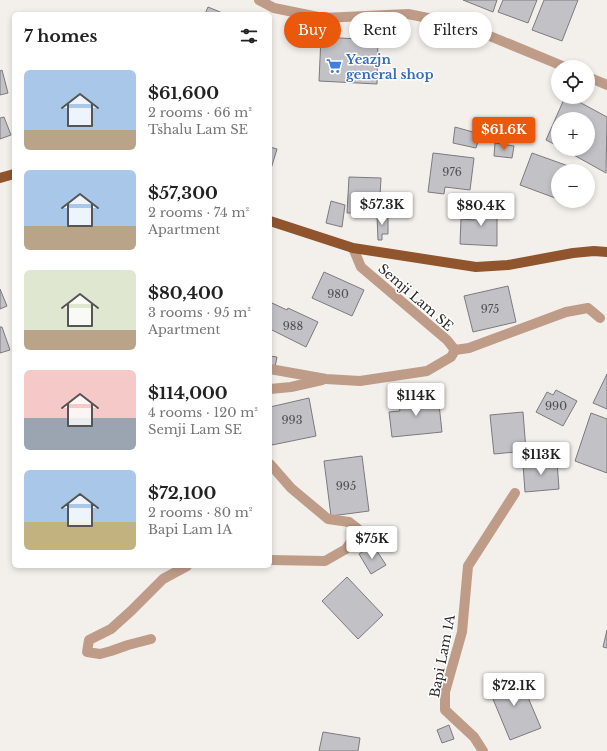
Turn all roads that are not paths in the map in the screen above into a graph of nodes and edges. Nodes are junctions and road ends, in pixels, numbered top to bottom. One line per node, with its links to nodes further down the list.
1 (260, 0): 2 (street)
2 (551, 61)
3 (595, 80): 4 (street)
4 (607, 85)
5 (12, 175): 6 (main road)
6 (0, 178)
7 (272, 222): 8 (main road)
8 (353, 248): 9 (main road); 11 (street, Semji Lam SE)
9 (607, 252)
10 (600, 318): 11 (street)
11 (455, 350): 13 (street, Semji Lam SE)
12 (272, 369): 13 (street, Semji Lam SE)
13 (326, 379): 14 (street, Semji Lam SE)
14 (272, 389)
15 (272, 466): 17 (street)
16 (515, 493): 20 (street, Bapi Lam 1A)
17 (272, 560)
18 (183, 568): 19 (street)
19 (151, 639)
20 (483, 751)

